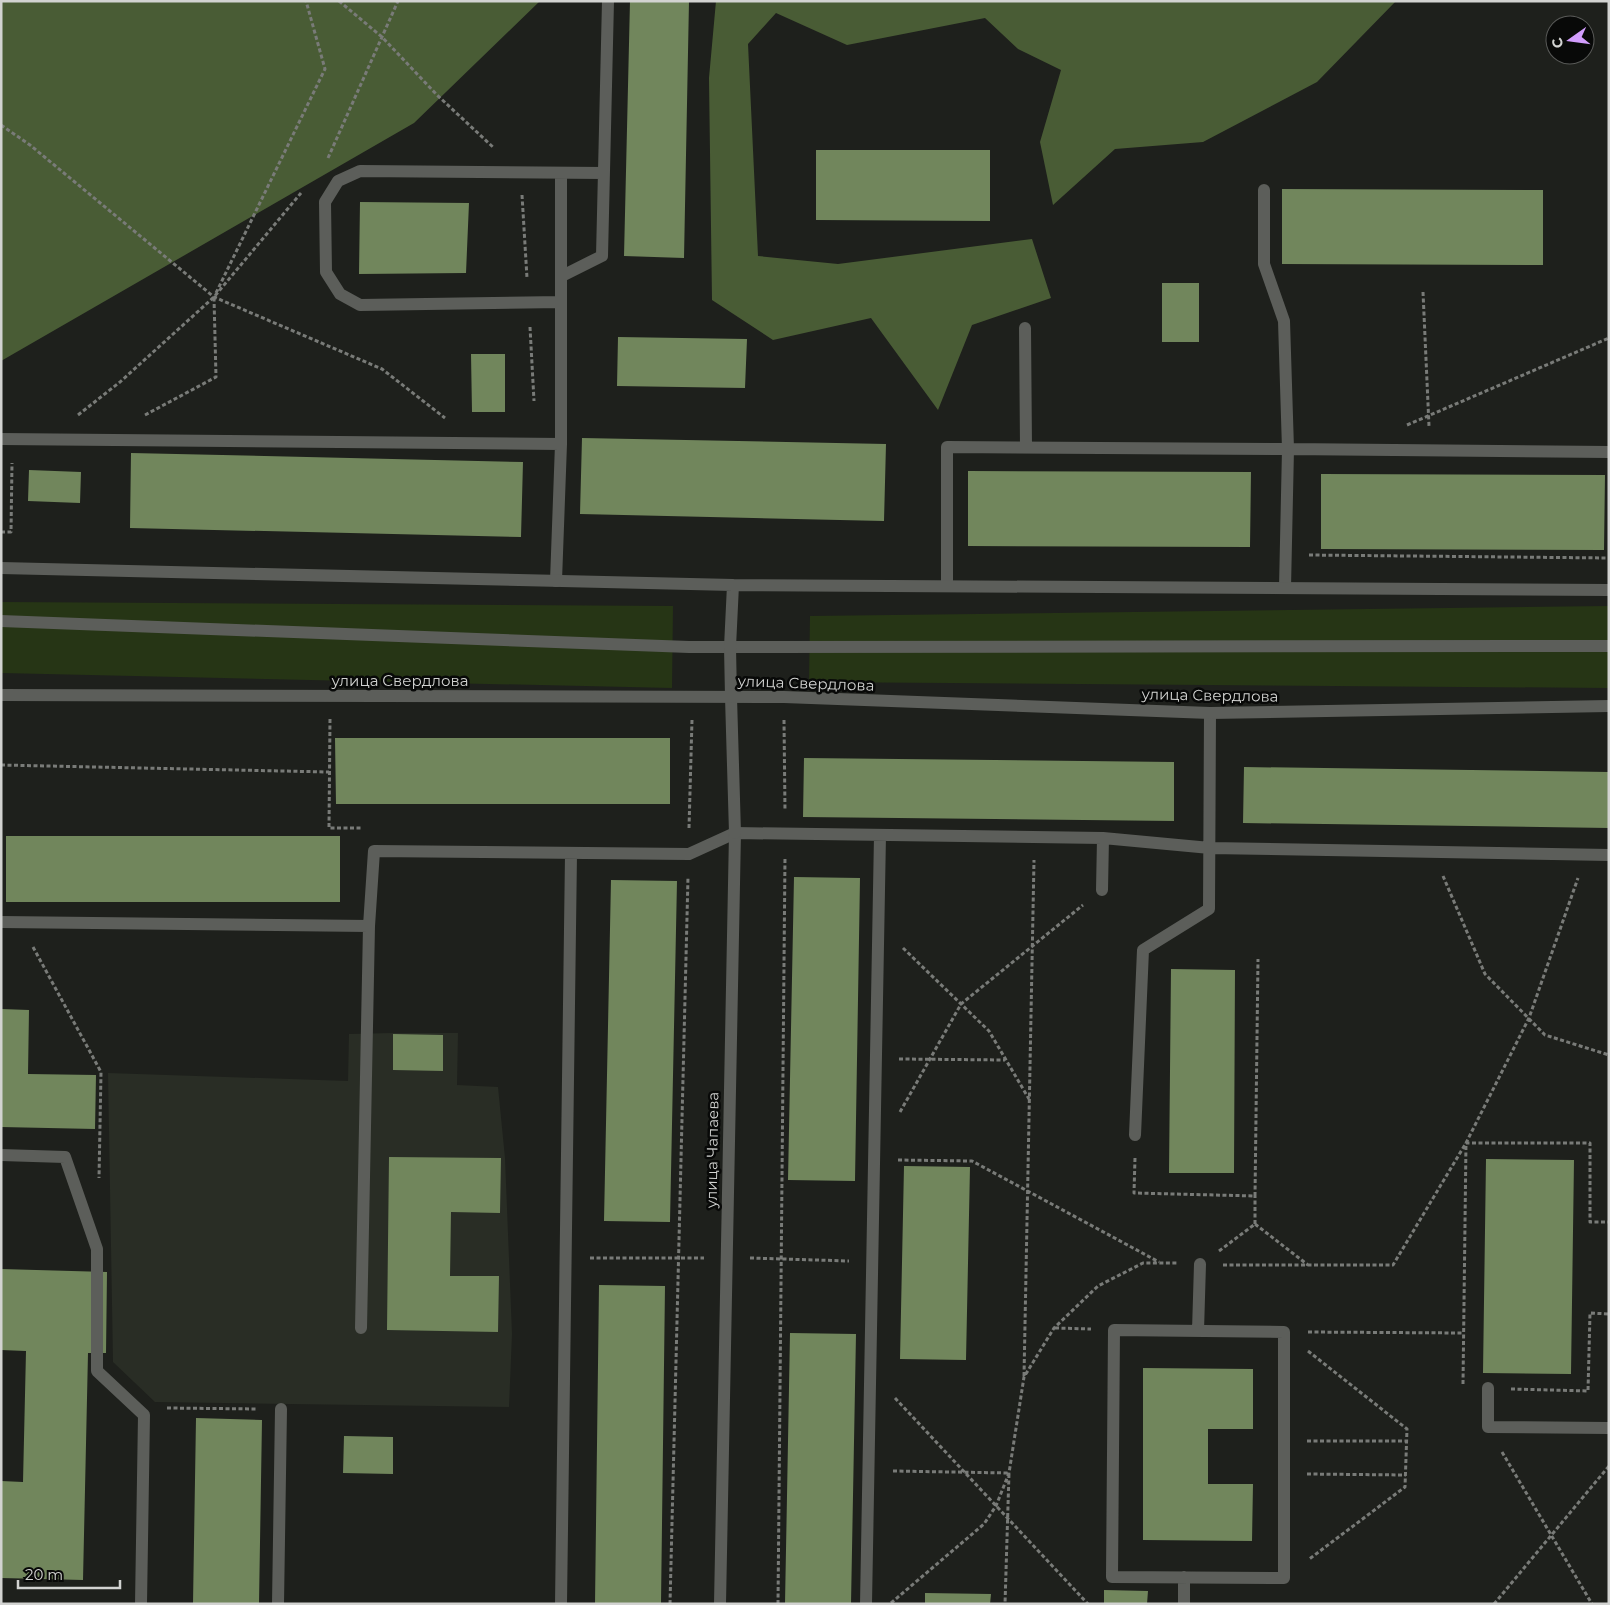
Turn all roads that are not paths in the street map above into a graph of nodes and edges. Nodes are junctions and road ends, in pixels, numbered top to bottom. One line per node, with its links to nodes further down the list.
1 (608, 1): 3 (street)
2 (561, 173): 3 (street); 5 (street); 6 (street)
3 (604, 173): 5 (street)
4 (1264, 190): 11 (street)
5 (562, 276): 6 (street)
6 (561, 302): 9 (street)
7 (1024, 328): 10 (street)
8 (6, 439): 9 (street)
9 (561, 444): 14 (street)
10 (1026, 447): 11 (street); 16 (street)
11 (1288, 449): 12 (street); 17 (street)
12 (1609, 452)
13 (1, 568): 14 (street)
14 (556, 581): 15 (street)
15 (733, 585): 16 (street); 21 (street, улица Чапаева)
16 (948, 586): 17 (street)
17 (1286, 588): 18 (street)
18 (1609, 590)
19 (1, 620): 21 (street)
20 (1609, 646): 21 (street)
21 (730, 648): 23 (street, улица Чапаева)
22 (1, 696): 23 (street, улица Свердлова)
23 (730, 697): 25 (street, улица Свердлова); 26 (street, улица Чапаева)
24 (1609, 706): 25 (street, улица Свердлова)
25 (1210, 713): 29 (street)
26 (735, 833): 27 (street); 30 (street); 47 (street, улица Чапаева)
27 (880, 835): 28 (street); 48 (street)
28 (1103, 838): 29 (street); 32 (street)
29 (1210, 848): 31 (street); 35 (street)
30 (571, 854): 34 (street); 46 (street)
31 (1609, 855)
32 (1102, 890)
33 (1, 922): 34 (street)
34 (370, 926): 38 (street)
35 (1135, 1135)
36 (1, 1155): 44 (street)
37 (1200, 1264): 39 (street)
38 (362, 1328)
39 (1198, 1331): 43 (street); 43 (street)
40 (1488, 1388): 42 (street)
41 (281, 1409): 45 (street)
42 (1609, 1428)
43 (1184, 1577): 49 (street)
44 (141, 1604)
45 (278, 1604)
46 (561, 1604)
47 (720, 1604)
48 (866, 1604)
49 (1184, 1604)

